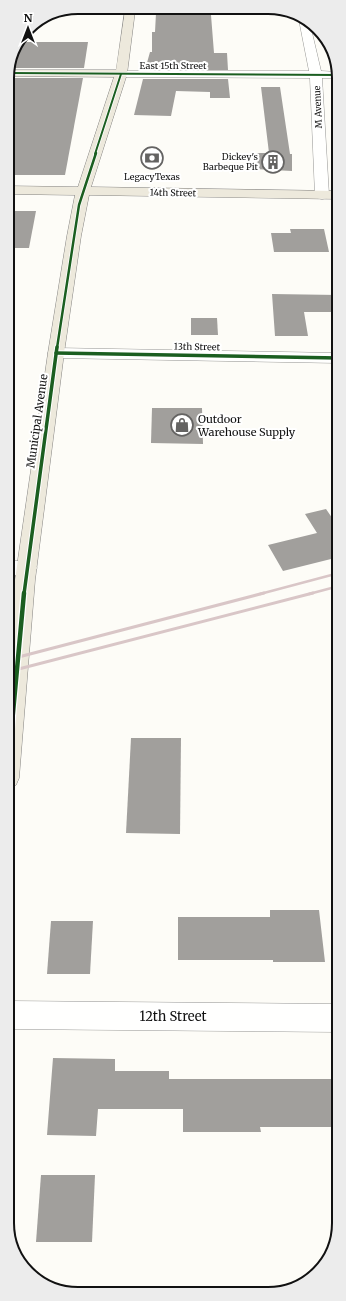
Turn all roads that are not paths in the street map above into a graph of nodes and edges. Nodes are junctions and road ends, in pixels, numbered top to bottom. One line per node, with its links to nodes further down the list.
1 (130, 14): 4 (main road, Municipal Avenue)
2 (305, 27): 5 (street, M Avenue)
3 (14, 73): 4 (main road, East 15th Street)
4 (121, 74): 5 (street, East 15th Street); 8 (main road, Municipal Avenue)
5 (316, 75): 6 (street, East 15th Street); 9 (street, M Avenue)
6 (332, 75)
7 (14, 190): 8 (main road, 14th Street)
8 (83, 192): 9 (main road, 14th Street); 11 (main road, Municipal Avenue)
9 (322, 195): 10 (main road, 14th Street)
10 (332, 195)
11 (56, 353): 12 (street, 13th Street); 13 (main road, Municipal Avenue)
12 (332, 358)
13 (17, 568): 14 (main road, Municipal Avenue)
14 (14, 631)
15 (14, 1015): 16 (street, 12th Street)
16 (332, 1018)

